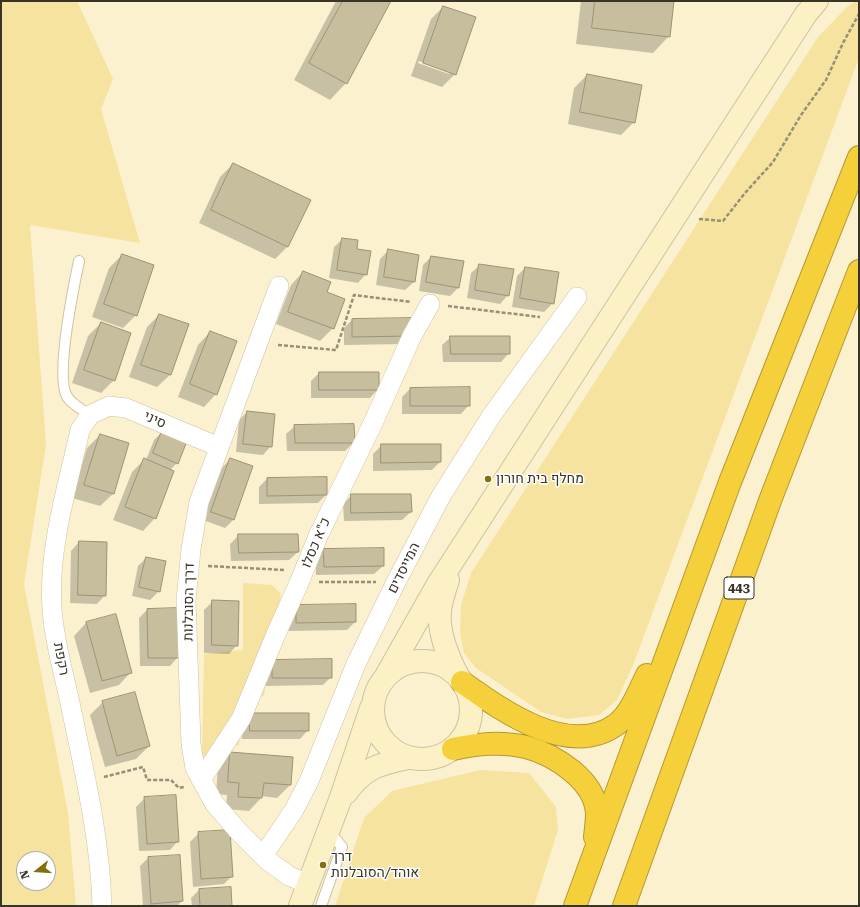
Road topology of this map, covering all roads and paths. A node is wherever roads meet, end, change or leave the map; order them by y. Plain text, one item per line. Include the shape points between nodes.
1 (817, 1) edge
2 (859, 14) edge
3 (859, 157) edge
4 (676, 216) junction
5 (79, 261) dead end
6 (859, 271) edge
7 (279, 286) dead end
8 (577, 297) dead end
9 (430, 304) dead end
10 (90, 415) junction
11 (219, 447) junction
12 (457, 555) junction
13 (694, 583) junction
14 (386, 676) junction
15 (460, 679) junction
16 (372, 704) junction
17 (452, 749) junction
18 (408, 758) junction
19 (201, 780) junction
20 (86, 781) junction
21 (340, 800) junction
22 (328, 830) junction
23 (263, 856) junction
24 (591, 862) junction
25 (308, 884) junction
26 (102, 906) edge
27 (300, 906) edge
28 (321, 906) edge
29 (575, 906) edge
30 (624, 906) edge

1 - 4 main road via 802,20
2 - 4 path via 826,80 773,162 723,221
3 - 13 highway via 730,482
4 - 12 main road
5 - 10 lane via 66,334 63,383 68,398
6 - 30 highway, 443 via 771,498
7 - 11 street, דרך הסובלנות
8 - 23 street, המייסדים via 492,415 441,496 356,664 309,781 294,810
9 - 19 street, כ"א כסלו via 412,336 319,534 241,719
10 - 11 street, סיני via 109,406 126,408
10 - 20 street, רקפת via 80,430 55,540 52,580 52,609 58,647
11 - 19 street, דרך הסובלנות via 199,502 186,600 191,744 195,768
12 - 14 main road
12 - 15 main road via 440,611 446,647
13 - 15 highway via 628,711 617,724 606,731 583,736 556,734 541,729 502,710
13 - 24 highway
14 - 15 main road via 400,666 427,661 450,670
14 - 16 main road
15 - 17 main road via 469,698 470,720 460,741
16 - 18 main road via 373,722 380,738 391,749
16 - 21 main road
17 - 18 main road via 432,759
17 - 24 highway via 476,744 526,747 553,758 580,777 588,788 597,811
18 - 21 main road via 378,765 365,773 353,782
19 - 20 path via 179,788 171,780 147,780 143,767
19 - 23 street, דרך הסובלנות via 214,803
20 - 26 street, רקפת via 98,846
21 - 22 main road
22 - 25 main road
22 - 28 lane via 342,847
23 - 25 street, דרך הסובלנות via 289,876
24 - 29 highway
25 - 27 main road

